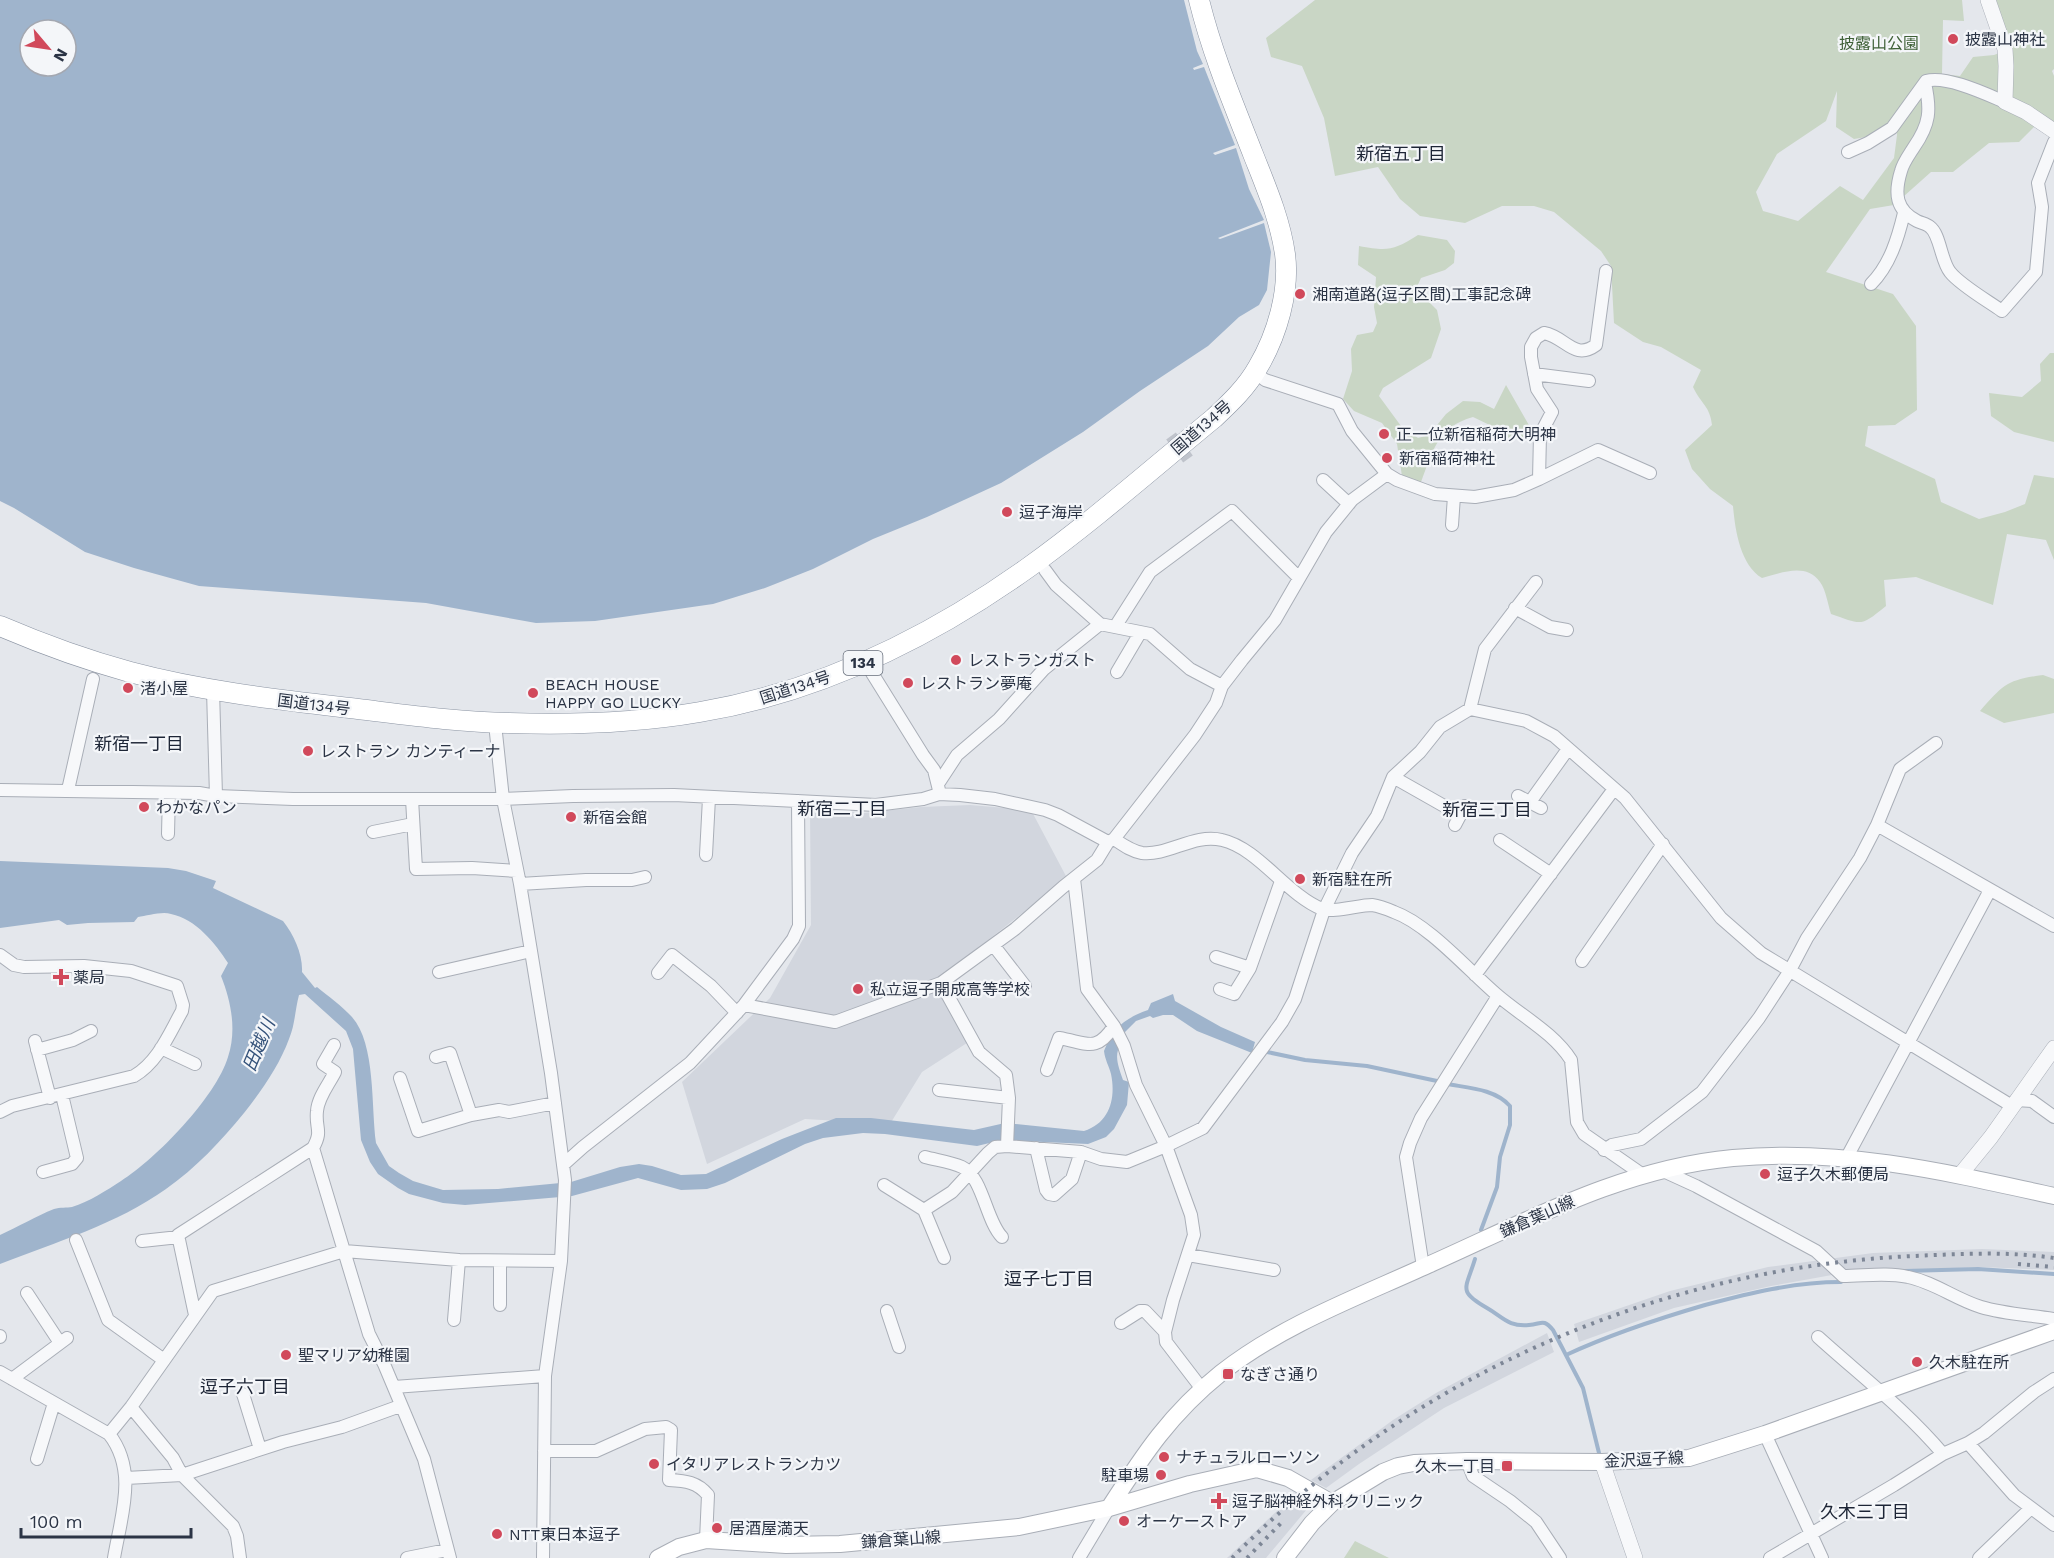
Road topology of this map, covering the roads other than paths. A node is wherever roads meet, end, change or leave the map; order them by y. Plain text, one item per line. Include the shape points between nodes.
1 (1199, 0) edge
2 (1988, 0) edge
3 (1924, 82) junction
4 (2005, 102) junction
5 (2054, 131) edge
6 (2054, 142) edge
7 (1848, 152) dead end
8 (1904, 213) junction
9 (1606, 271) dead end
10 (1871, 284) dead end
11 (1534, 374) junction
12 (1261, 377) dead end
13 (1589, 381) dead end
14 (1650, 473) dead end
15 (1387, 474) junction
16 (1539, 479) junction
17 (1323, 480) dead end
18 (1454, 496) junction
19 (1349, 504) junction
20 (1452, 525) dead end
21 (1045, 570) dead end
22 (1298, 577) junction
23 (1536, 582) dead end
24 (1515, 608) junction
25 (1100, 624) junction
26 (0, 626) edge
27 (1115, 627) junction
28 (1567, 630) dead end
29 (1140, 633) junction
30 (1117, 672) dead end
31 (872, 673) dead end
32 (93, 679) dead end
33 (1222, 686) junction
34 (213, 690) junction
35 (1470, 709) junction
36 (496, 734) dead end
37 (1936, 743) dead end
38 (1569, 749) junction
39 (1393, 777) junction
40 (938, 789) junction
41 (1614, 789) junction
42 (0, 790) edge
43 (68, 790) junction
44 (170, 793) junction
45 (216, 796) junction
46 (1518, 796) dead end
47 (709, 798) junction
48 (412, 799) junction
49 (503, 799) junction
50 (798, 801) junction
51 (1460, 815) dead end
52 (413, 824) junction
53 (1876, 825) junction
54 (373, 832) dead end
55 (168, 834) dead end
56 (1500, 840) dead end
57 (1111, 841) junction
58 (1663, 844) junction
59 (706, 855) dead end
60 (1551, 874) junction
61 (645, 877) dead end
62 (519, 878) junction
63 (1074, 879) junction
64 (1281, 880) junction
65 (1990, 890) junction
66 (1324, 910) junction
67 (2054, 926) edge
68 (994, 946) junction
69 (531, 951) junction
70 (0, 955) edge
71 (1216, 957) dead end
72 (1582, 961) dead end
73 (1250, 968) junction
74 (439, 972) dead end
75 (1789, 972) junction
76 (658, 973) dead end
77 (1475, 975) junction
78 (941, 983) junction
79 (1025, 986) dead end
80 (1220, 988) dead end
81 (1498, 996) junction
82 (740, 1009) junction
83 (1115, 1028) junction
84 (91, 1031) dead end
85 (1908, 1043) junction
86 (334, 1045) dead end
87 (161, 1048) junction
88 (2054, 1048) edge
89 (436, 1057) dead end
90 (195, 1064) dead end
91 (1047, 1070) dead end
92 (400, 1078) dead end
93 (939, 1090) dead end
94 (56, 1096) junction
95 (1009, 1098) junction
96 (555, 1102) junction
97 (2014, 1102) junction
98 (0, 1112) edge
99 (471, 1115) junction
100 (2054, 1117) edge
101 (1008, 1143) junction
102 (1166, 1146) junction
103 (313, 1148) junction
104 (1036, 1148) junction
105 (1604, 1150) junction
106 (1081, 1152) junction
107 (925, 1157) dead end
108 (1847, 1157) junction
109 (564, 1164) junction
110 (1660, 1170) junction
111 (43, 1172) dead end
112 (969, 1173) junction
113 (1643, 1175) junction
114 (1960, 1175) junction
115 (884, 1185) dead end
116 (2054, 1196) edge
117 (924, 1210) junction
118 (179, 1237) junction
119 (1002, 1237) dead end
120 (76, 1240) dead end
121 (142, 1241) dead end
122 (344, 1251) junction
123 (1188, 1255) junction
124 (943, 1259) dead end
125 (459, 1260) junction
126 (500, 1261) junction
127 (561, 1261) junction
128 (1423, 1267) junction
129 (1274, 1270) dead end
130 (27, 1293) dead end
131 (500, 1305) dead end
132 (887, 1311) dead end
133 (195, 1315) junction
134 (2054, 1319) edge
135 (456, 1321) dead end
136 (1121, 1323) dead end
137 (2054, 1331) edge
138 (1165, 1332) junction
139 (1818, 1337) dead end
140 (898, 1347) dead end
141 (164, 1360) junction
142 (0, 1372) edge
143 (545, 1377) junction
144 (12, 1379) junction
145 (2054, 1379) edge
146 (394, 1387) junction
147 (1202, 1389) junction
148 (1882, 1393) junction
149 (243, 1394) dead end
150 (54, 1403) junction
151 (400, 1406) junction
152 (131, 1407) junction
153 (109, 1434) junction
154 (1765, 1434) junction
155 (1968, 1443) junction
156 (260, 1449) junction
157 (544, 1451) junction
158 (1943, 1454) junction
159 (37, 1459) dead end
160 (1467, 1461) junction
161 (1602, 1462) junction
162 (182, 1475) junction
163 (126, 1478) junction
164 (1332, 1503) junction
165 (1109, 1508) junction
166 (2031, 1508) junction
167 (2054, 1525) edge
168 (1811, 1532) junction
169 (706, 1540) junction
170 (449, 1554) edge
171 (114, 1558) edge
172 (240, 1558) edge
173 (407, 1558) edge
174 (543, 1558) edge
175 (658, 1558) edge
176 (1079, 1558) edge
177 (1285, 1558) edge
178 (1560, 1558) edge
179 (1635, 1558) edge
180 (1770, 1558) edge
181 (1822, 1558) edge
182 (1979, 1558) edge

1 - 34 highway, 国道134号 / 134 via 1213,51 1280,229 1285,255 1284,294 1274,333 1258,367 1233,400 1027,568 913,639 872,659 787,691 700,712 592,723 506,723
2 - 4 street via 2005,49
3 - 4 street via 1932,79 1964,86
3 - 7 street via 1892,128
3 - 8 street via 1927,124 1901,168 1899,179 1898,203
4 - 5 street
6 - 8 street via 2038,183 2042,207 2036,272 2001,311 1953,275 1931,227
8 - 10 street via 1899,237
9 - 11 street via 1596,345 1588,351 1577,351 1554,335 1544,333 1531,347
11 - 13 street
11 - 16 street via 1537,389 1552,412 1540,435
12 - 15 street via 1338,404 1352,431
14 - 16 street via 1599,450
15 - 18 street via 1435,494
15 - 19 street
16 - 18 street via 1492,496
17 - 19 street
18 - 20 street
19 - 22 street
21 - 25 street
22 - 27 street via 1232,511 1150,572
22 - 33 street via 1275,620
23 - 24 street
24 - 28 street via 1550,627
24 - 35 street via 1485,649
25 - 27 street
25 - 40 street via 1038,675 999,719 957,755
26 - 34 highway, 国道134号 / 134 via 85,659
27 - 29 street
29 - 30 street
29 - 33 street via 1149,634 1190,669
31 - 40 street via 934,770
32 - 43 street
33 - 57 street via 1216,703 1194,735
34 - 45 street
35 - 38 street via 1526,721 1544,729
35 - 39 street via 1440,728
36 - 49 street
37 - 53 street via 1900,769
38 - 41 street
38 - 46 street via 1535,805
39 - 51 street
39 - 66 street via 1377,816 1352,853
40 - 50 street via 923,799 876,805
40 - 57 street via 1030,806
41 - 58 street
41 - 60 street
42 - 43 street
43 - 44 street
44 - 45 street
44 - 55 street
45 - 48 street
47 - 49 street via 674,795
47 - 50 street
47 - 59 street
48 - 49 street
48 - 52 street
49 - 62 street
50 - 82 street via 799,926
52 - 54 street
52 - 62 street via 416,869 472,868
53 - 65 street
53 - 75 street via 1860,858
56 - 60 street
57 - 63 street via 1097,860
57 - 64 street via 1143,853 1212,838 1225,840 1243,849
58 - 72 street
58 - 75 street via 1721,918
60 - 77 street
61 - 62 street
62 - 69 street
63 - 68 street
63 - 83 street via 1087,989
64 - 66 street
64 - 73 street
65 - 67 street
65 - 85 street
66 - 77 street via 1374,905 1396,912 1423,928
66 - 102 street via 1295,999 1282,1022 1203,1128
68 - 78 street
68 - 79 street
69 - 74 street
69 - 96 street
70 - 87 street via 24,967 84,966 131,971 177,986 183,1011
71 - 73 street
73 - 80 street via 1234,994
75 - 85 street
75 - 105 street via 1702,1092 1641,1139
76 - 82 street via 672,955
77 - 81 street
78 - 82 street via 835,1022
78 - 95 street via 979,1052 1006,1075
81 - 105 street via 1566,1051 1571,1060 1577,1122 1584,1134
81 - 128 street via 1421,1118 1406,1157
82 - 109 street via 690,1063
83 - 91 street via 1096,1044 1059,1038
83 - 102 street via 1136,1085
84 - 94 street via 73,1040 36,1046
85 - 97 street
85 - 108 street
86 - 103 street via 323,1064 335,1072 321,1097 317,1111 319,1137
87 - 90 street
87 - 94 street via 145,1070 134,1076
88 - 97 street
89 - 99 street via 450,1053
92 - 99 street via 418,1131
93 - 95 street
94 - 98 street
94 - 111 street via 77,1158 72,1164
95 - 101 street
96 - 99 street
96 - 109 street
97 - 100 street via 2032,1101
97 - 114 street
101 - 104 street
101 - 112 street via 995,1147
102 - 106 street via 1127,1162
102 - 123 street via 1191,1215 1194,1235
103 - 118 street
103 - 122 street
104 - 106 street
104 - 106 street via 1046,1190 1054,1195 1069,1184
105 - 113 street
107 - 112 street via 963,1167
108 - 110 main road, 鎌倉葉山線 via 1731,1158
108 - 114 main road, 鎌倉葉山線
109 - 127 street via 566,1200
110 - 113 main road, 鎌倉葉山線
110 - 134 street via 1816,1251 1843,1276 1908,1277 1984,1308
112 - 117 street via 952,1192
112 - 119 street via 985,1199 994,1229
113 - 128 main road, 鎌倉葉山線 via 1547,1209
114 - 116 main road, 鎌倉葉山線
115 - 117 street
117 - 124 street
118 - 121 street
118 - 133 street
120 - 141 street via 108,1320
122 - 125 street
122 - 133 street via 213,1291
122 - 146 street via 369,1334
123 - 129 street
123 - 138 street
125 - 126 street
125 - 135 street
126 - 127 street
126 - 131 street
127 - 143 street
128 - 147 main road, 鎌倉葉山線 via 1289,1329
130 - 144 street via 63,1341
132 - 140 street
133 - 141 street
136 - 138 street via 1145,1311
137 - 148 main road, 金沢逗子線
138 - 147 street via 1166,1342
139 - 148 street
141 - 152 street
142 - 144 street
143 - 146 street
143 - 157 street
144 - 150 street
145 - 155 street
146 - 151 street
147 - 165 main road, 鎌倉葉山線 via 1163,1428
148 - 154 main road, 金沢逗子線
148 - 158 street
149 - 156 street
150 - 153 street
150 - 159 street
151 - 156 street via 342,1427
151 - 170 street via 424,1459
152 - 153 street
152 - 162 street
153 - 163 street via 124,1460
154 - 161 main road, 金沢逗子線 via 1678,1460
154 - 168 street
155 - 158 street
155 - 166 street via 2014,1495
156 - 162 street
157 - 169 street via 596,1451 645,1429 666,1427 671,1430 669,1480 688,1481 708,1495
157 - 174 street
158 - 168 street
160 - 161 main road, 金沢逗子線
160 - 164 main road, 金沢逗子線 via 1398,1466
160 - 178 street via 1473,1476 1536,1522
161 - 179 street
162 - 163 street
162 - 172 street via 233,1526
163 - 171 street
164 - 165 main road, 鎌倉葉山線 via 1288,1478 1257,1469
164 - 177 main road, 金沢逗子線
165 - 169 main road, 鎌倉葉山線 via 966,1534 840,1544
165 - 176 street
166 - 167 street
166 - 182 street
168 - 180 street
168 - 181 street
169 - 175 main road, 鎌倉葉山線
170 - 173 street

